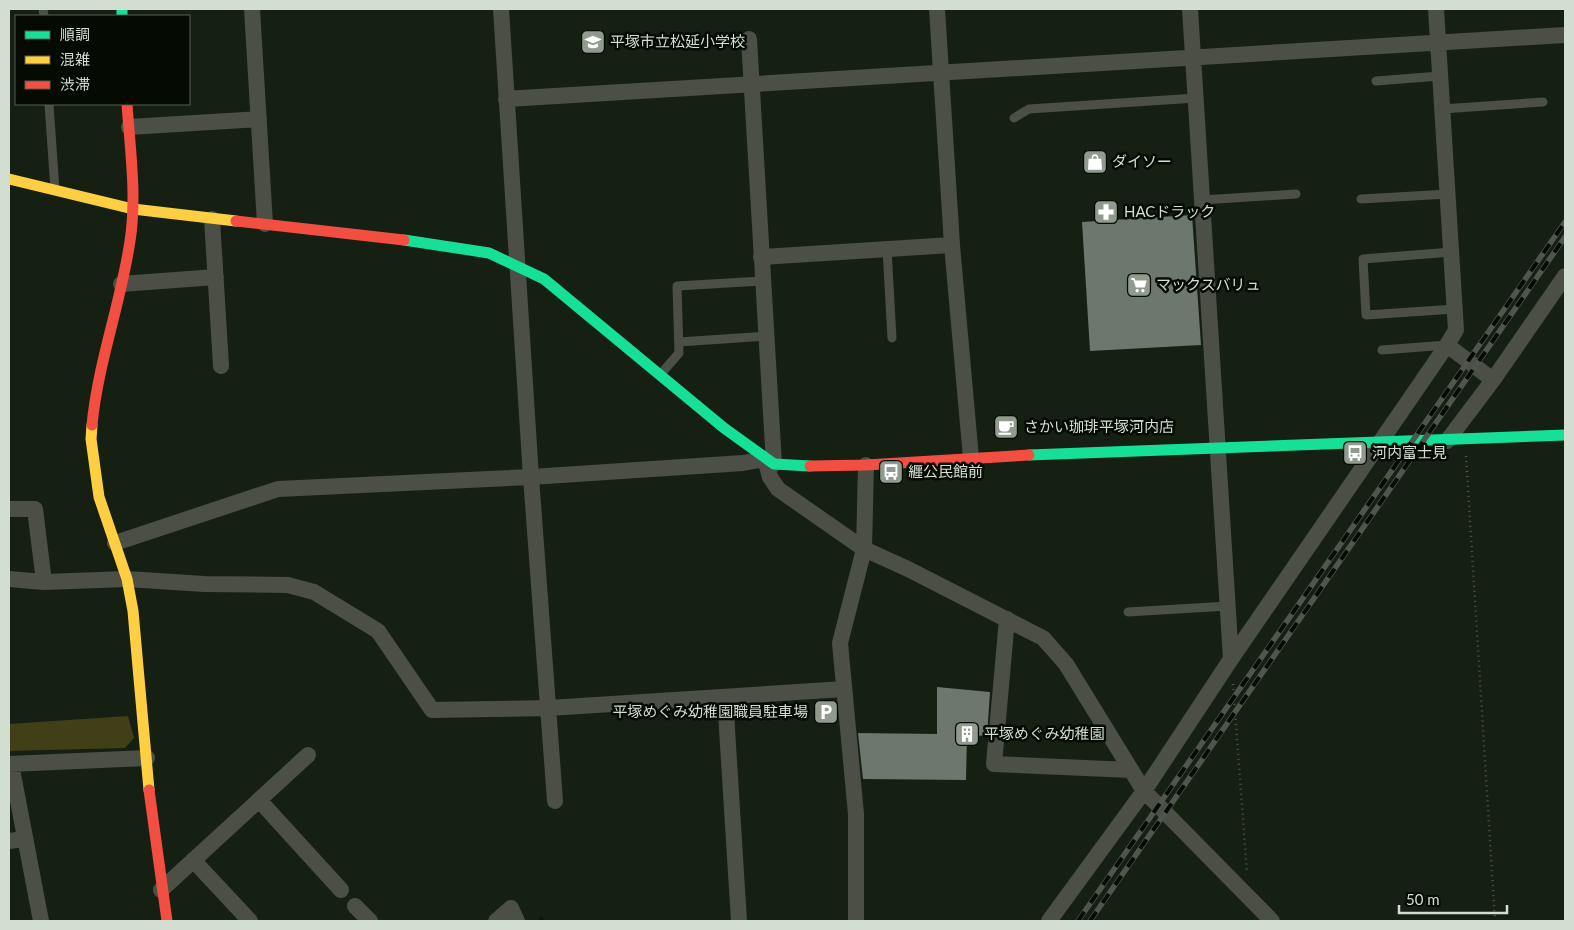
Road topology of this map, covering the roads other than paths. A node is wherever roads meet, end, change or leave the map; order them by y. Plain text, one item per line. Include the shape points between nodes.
1 (252, 9) edge
2 (501, 9) edge
3 (937, 9) edge
4 (1190, 9) edge
5 (1436, 9) edge
6 (1565, 35) edge
7 (748, 39) dead end
8 (1438, 43) junction
9 (1194, 58) junction
10 (941, 72) junction
11 (1440, 76) junction
12 (1376, 80) dead end
13 (751, 84) junction
14 (1196, 98) junction
15 (506, 99) junction
16 (1543, 102) dead end
17 (49, 105) edge
18 (127, 105) edge
19 (1442, 109) junction
20 (1014, 118) dead end
21 (258, 119) junction
22 (129, 127) junction
23 (9, 180) edge
24 (55, 190) junction
25 (1296, 194) dead end
26 (1448, 194) junction
27 (1361, 199) dead end
28 (1202, 200) junction
29 (133, 209) junction
30 (212, 219) junction
31 (265, 224) junction
32 (952, 245) junction
33 (887, 249) junction
34 (1452, 252) junction
35 (761, 257) junction
36 (517, 265) junction
37 (1565, 276) edge
38 (216, 277) junction
39 (762, 281) junction
40 (121, 284) junction
41 (1455, 309) junction
42 (766, 336) junction
43 (892, 338) dead end
44 (679, 342) junction
45 (1447, 345) junction
46 (1382, 350) dead end
47 (221, 366) dead end
48 (660, 375) junction
49 (1493, 380) junction
50 (1565, 435) edge
51 (1447, 441) junction
52 (1380, 443) junction
53 (1218, 447) junction
54 (970, 458) junction
55 (769, 461) junction
56 (866, 465) junction
57 (531, 477) junction
58 (9, 509) edge
59 (115, 542) junction
60 (864, 549) junction
61 (127, 579) junction
62 (9, 580) edge
63 (44, 582) junction
64 (1228, 606) junction
65 (1128, 612) dead end
66 (1007, 618) junction
67 (1231, 659) junction
68 (844, 689) junction
69 (725, 697) junction
70 (549, 708) junction
71 (308, 755) dead end
72 (147, 758) junction
73 (10, 764) edge
74 (1131, 770) junction
75 (1144, 791) junction
76 (259, 800) junction
77 (555, 802) dead end
78 (17, 840) edge
79 (193, 860) junction
80 (161, 890) junction
81 (341, 890) dead end
82 (355, 906) dead end
83 (41, 921) edge
84 (167, 921) edge
85 (250, 921) edge
86 (370, 921) edge
87 (496, 921) edge
88 (516, 921) edge
89 (739, 921) edge
90 (856, 921) edge
91 (1049, 921) edge
92 (1272, 921) edge

1 - 21 street
2 - 15 street
3 - 10 street
4 - 9 street
5 - 8 street
6 - 8 street
7 - 13 street
8 - 9 street
8 - 11 street
9 - 10 street
9 - 14 street
10 - 13 street
10 - 32 street
11 - 12 lane
11 - 19 street
13 - 15 street
13 - 35 street
14 - 20 lane via 1028,110
14 - 28 street
15 - 36 street
16 - 19 lane
17 - 24 lane
18 - 22 street
19 - 26 street
21 - 22 street
21 - 31 street
22 - 29 street
23 - 24 street
24 - 29 street
25 - 28 lane
26 - 27 lane
26 - 34 street
28 - 53 street
29 - 30 street
29 - 40 street
30 - 31 street
30 - 38 street
31 - 36 street via 480,252
32 - 33 street
32 - 54 street
33 - 35 street
33 - 43 lane
34 - 41 street
34 - 41 lane via 1362,259 1366,315
35 - 39 street
36 - 48 street via 544,279
36 - 57 street
37 - 49 street
38 - 40 street
38 - 47 street
39 - 42 street
39 - 44 lane via 677,286
40 - 59 street via 95,392 91,439 99,497
41 - 45 street via 1456,330
42 - 44 lane
42 - 55 street
44 - 48 lane via 679,353
45 - 46 lane
45 - 49 street
45 - 52 street
48 - 55 street
49 - 51 street
50 - 51 street
51 - 52 street
52 - 53 street
52 - 67 street
53 - 54 street
53 - 64 street
54 - 56 street
55 - 56 street via 798,466
55 - 57 street
55 - 60 street via 770,477 778,488
56 - 60 street
57 - 59 street via 278,489
57 - 70 street
58 - 63 street via 35,509
59 - 61 street
60 - 66 street
60 - 68 street via 840,643
61 - 63 street
61 - 70 street via 288,585 314,592 378,631 432,710
61 - 72 street
62 - 63 street
64 - 65 lane
64 - 67 street
66 - 74 street via 1043,638 1066,664
66 - 74 street via 994,764
67 - 75 street
68 - 69 street
68 - 90 street via 856,814
69 - 70 street
69 - 89 street
70 - 77 street
71 - 76 street
72 - 73 street
72 - 80 street
73 - 78 street
74 - 75 street
75 - 91 street
75 - 92 street
76 - 79 street
76 - 81 street
78 - 83 street
79 - 80 street
79 - 85 street
80 - 84 street
82 - 86 street
87 - 88 street via 511,908

